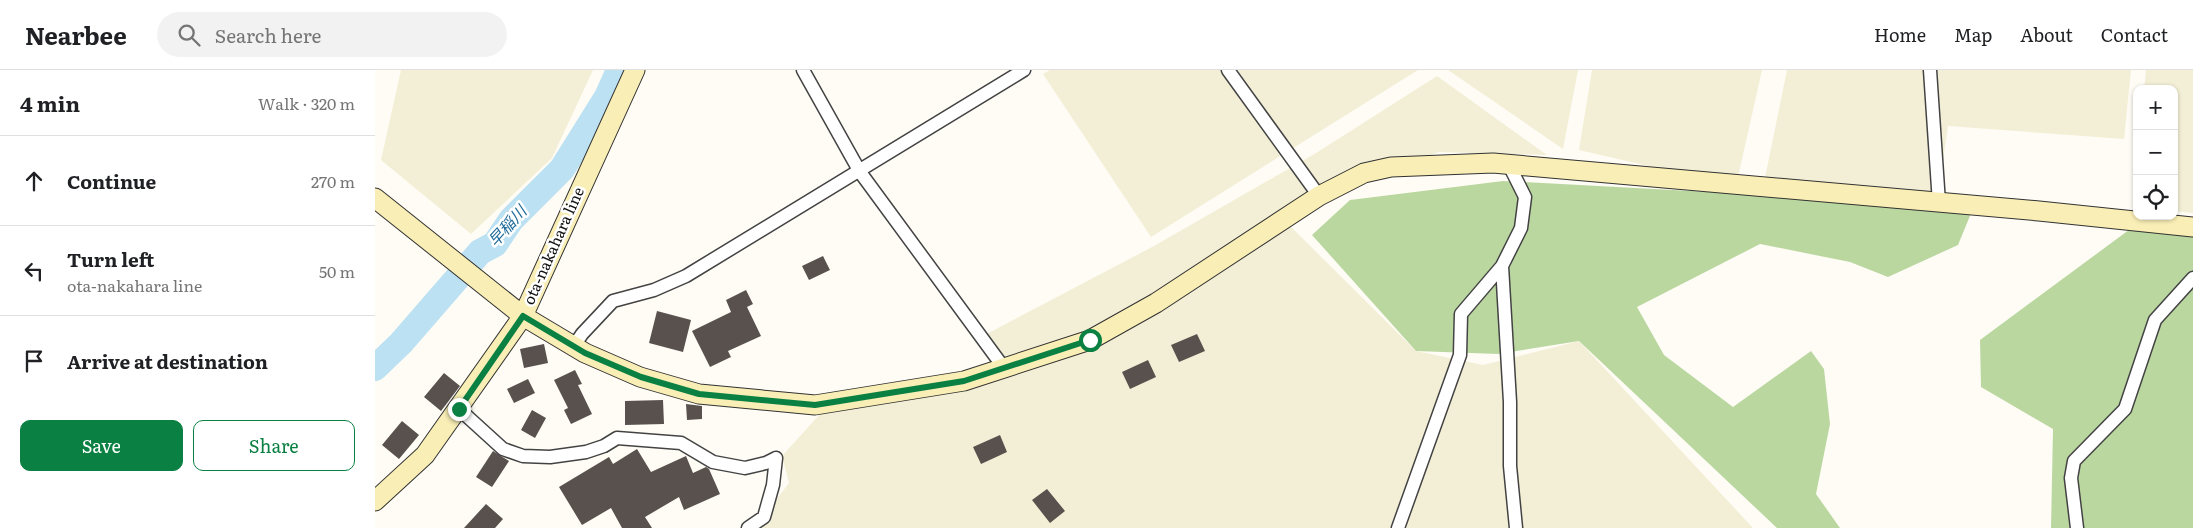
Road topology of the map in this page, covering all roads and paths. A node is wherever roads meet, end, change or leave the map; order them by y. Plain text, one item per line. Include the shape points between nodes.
1 (635, 70) edge
2 (803, 70) edge
3 (1024, 70) edge
4 (1228, 70) edge
5 (1930, 70) edge
6 (1509, 166) junction
7 (861, 172) junction
8 (1319, 196) junction
9 (375, 198) edge
10 (1939, 204) junction
11 (2193, 227) edge
12 (1502, 266) junction
13 (2193, 278) edge
14 (523, 316) junction
15 (574, 346) junction
16 (1004, 368) junction
17 (459, 409) junction
18 (375, 501) edge
19 (748, 528) edge
20 (1398, 528) edge
21 (1516, 528) edge
22 (2077, 528) edge

1 - 14 street, ota-nakahara line
2 - 7 street
3 - 7 street
4 - 8 street
5 - 10 street
6 - 8 street via 1493,163 1391,167 1364,173
6 - 10 street
6 - 12 street via 1525,197 1521,228
7 - 15 street via 686,276 654,290 613,301
7 - 16 street
8 - 16 street via 1155,303 1090,340
9 - 14 street
10 - 11 street
12 - 20 street via 1461,314 1460,355
12 - 21 street via 1510,393 1510,466
13 - 22 street via 2155,320 2125,408 2074,461 2071,478
14 - 15 street
14 - 17 street, ota-nakahara line
15 - 16 street via 641,377 699,394 815,405 964,381
17 - 18 street, ota-nakahara line via 425,456
17 - 19 street via 503,448 523,456 550,457 586,452 617,438 681,444 713,462 745,468 776,458 764,517

